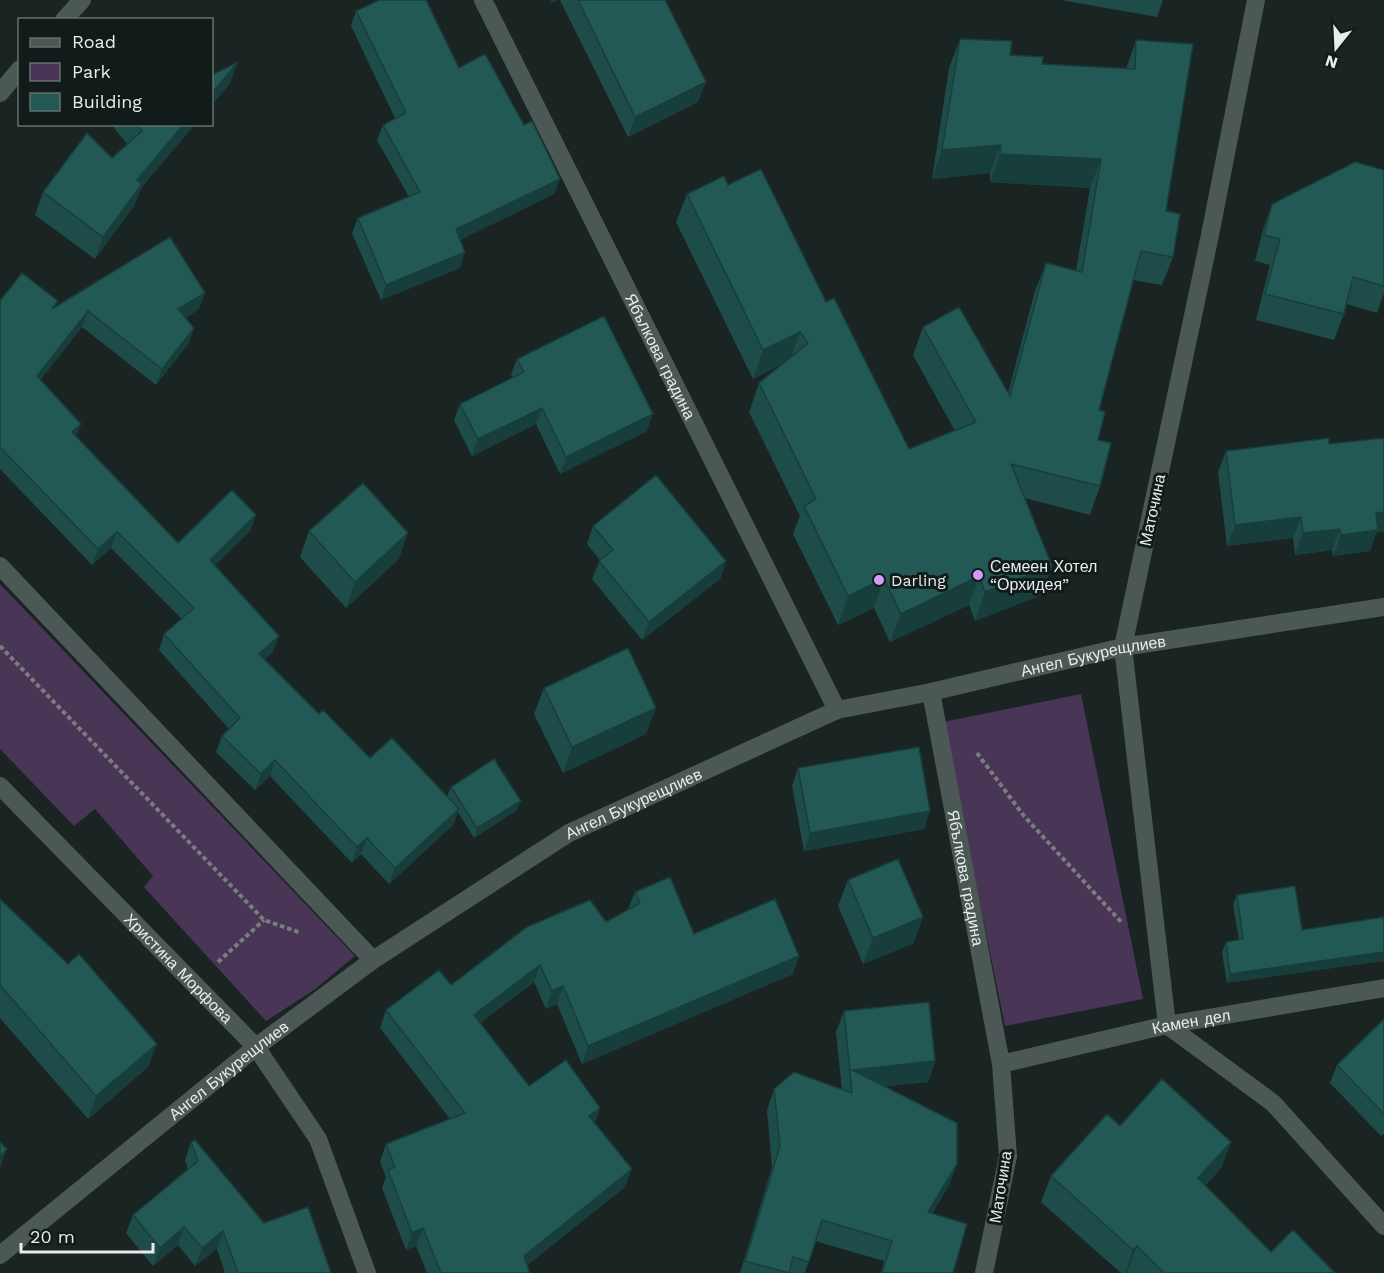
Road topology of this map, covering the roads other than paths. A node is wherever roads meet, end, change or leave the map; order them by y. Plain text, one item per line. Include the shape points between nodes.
1 (82, 0) edge
2 (483, 0) edge
3 (1256, 0) edge
4 (66, 18) edge
5 (18, 71) edge
6 (0, 93) edge
7 (0, 566) edge
8 (1384, 606) edge
9 (1123, 647) junction
10 (930, 692) junction
11 (837, 710) junction
12 (0, 786) edge
13 (373, 960) junction
14 (1384, 988) edge
15 (1167, 1025) junction
16 (256, 1047) junction
17 (1001, 1064) junction
18 (1384, 1226) edge
19 (0, 1255) edge
20 (368, 1273) edge
21 (984, 1273) edge

1 - 4 street
2 - 11 street, Ябълкова градина
3 - 9 street, Маточина
5 - 6 street
7 - 13 street
8 - 9 street, Ангел Букурещлиев
9 - 10 street, Ангел Букурещлиев
9 - 15 street, Маточина
10 - 11 street, Ангел Букурещлиев
10 - 17 street, Ябълкова градина
11 - 13 street, Ангел Букурещлиев via 569,833
12 - 16 street, Христина Морфова
13 - 16 street, Ангел Букурещлиев
14 - 15 street, Камен дел
15 - 17 street, Камен дел
15 - 18 street via 1273,1103
16 - 19 street, Ангел Букурещлиев
16 - 20 street, Христина Морфова via 318,1139
17 - 21 street, Маточина via 1008,1156

